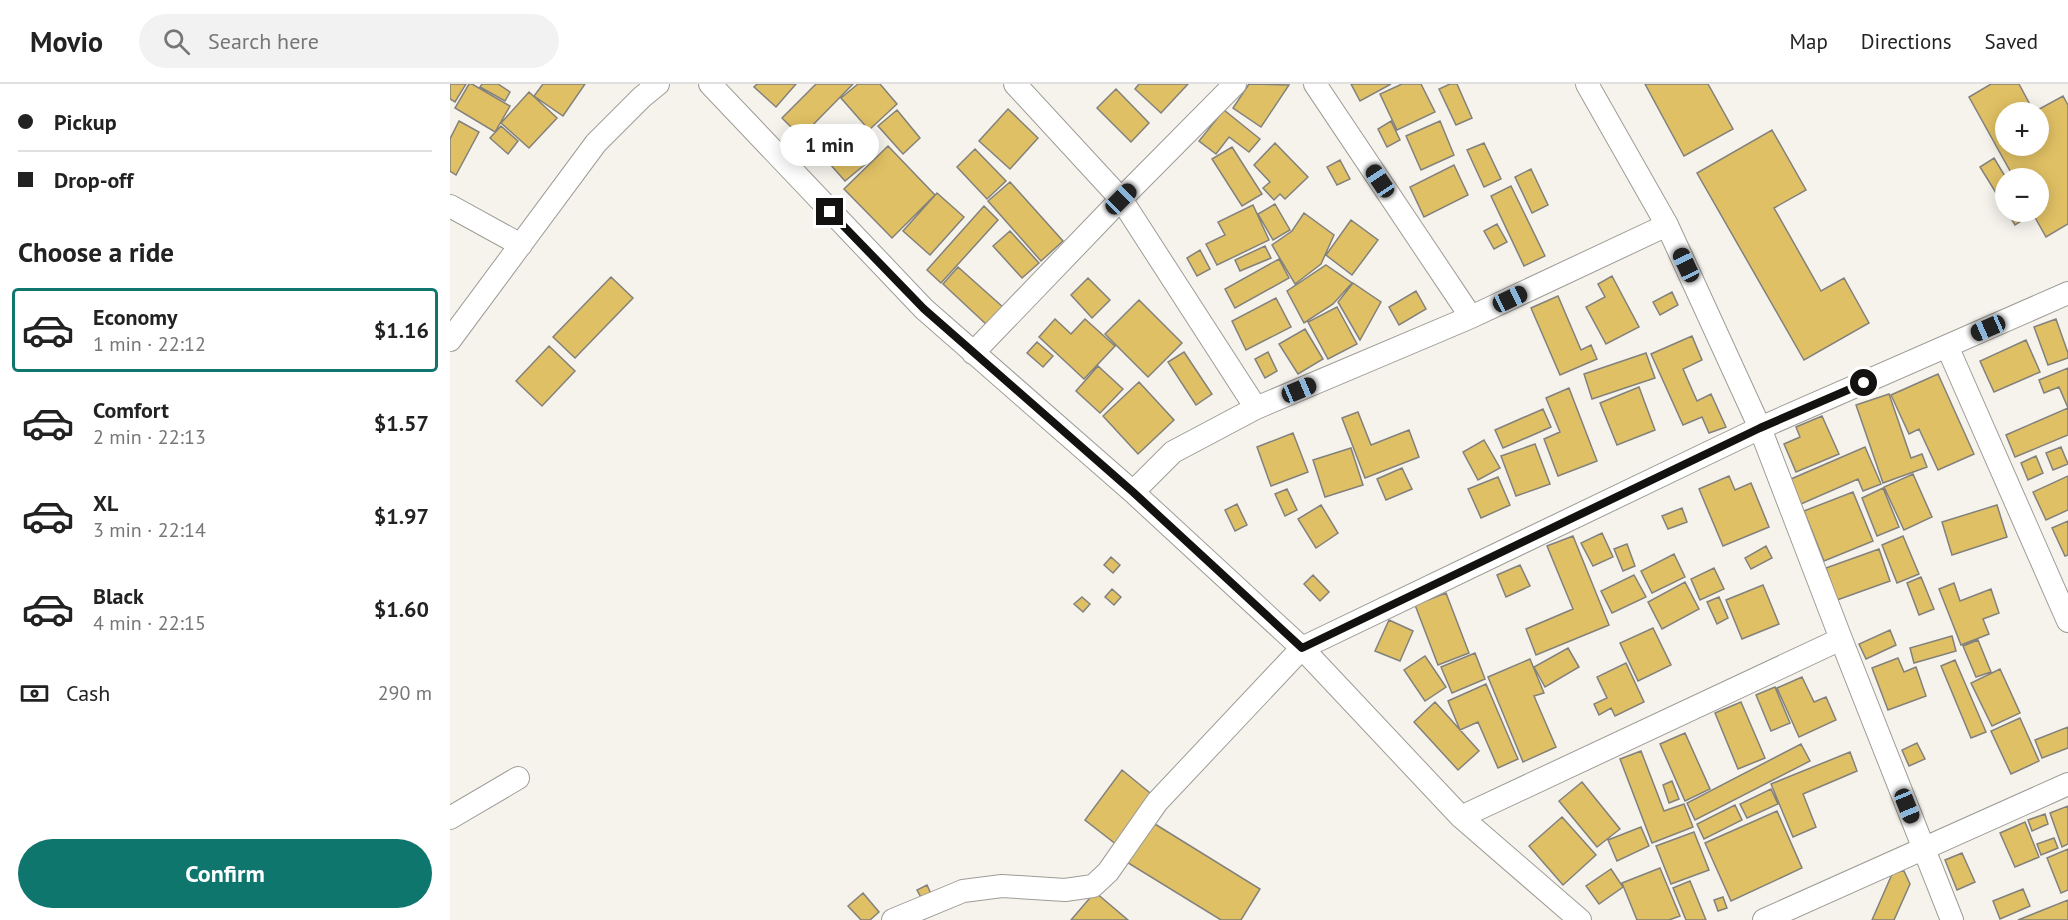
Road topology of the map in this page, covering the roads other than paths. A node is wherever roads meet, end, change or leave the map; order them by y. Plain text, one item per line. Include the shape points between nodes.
1 (658, 84) edge
2 (710, 84) edge
3 (1015, 84) edge
4 (1235, 84) edge
5 (1315, 84) edge
6 (1587, 84) edge
7 (1121, 199) junction
8 (450, 206) edge
9 (1667, 225) junction
10 (520, 245) junction
11 (2068, 293) edge
12 (1471, 317) junction
13 (450, 340) edge
14 (1947, 346) junction
15 (973, 352) junction
16 (1256, 408) junction
17 (1760, 428) junction
18 (1133, 492) junction
19 (2068, 621) edge
20 (1841, 639) junction
21 (1302, 648) junction
22 (518, 778) dead end
23 (2068, 784) edge
24 (1461, 817) junction
25 (450, 818) edge
26 (1924, 848) junction
27 (893, 920) edge
28 (1580, 920) edge
29 (1764, 920) edge
30 (1952, 920) edge

1 - 10 street via 596,143
2 - 15 street via 924,309
3 - 7 street
4 - 7 street
5 - 12 street
6 - 9 street
7 - 15 street
7 - 16 street
8 - 10 street
9 - 12 street
9 - 17 street
10 - 13 street
11 - 14 street
12 - 16 street
14 - 17 street
14 - 19 street
15 - 18 street
16 - 18 street via 1173,452
17 - 20 street
17 - 21 street
18 - 21 street
20 - 24 street
20 - 26 street
21 - 24 street
21 - 27 street via 1157,802 1108,872 1093,886 1065,890 1002,886 963,891
22 - 25 street
23 - 26 street
24 - 28 street
26 - 29 street
26 - 30 street

